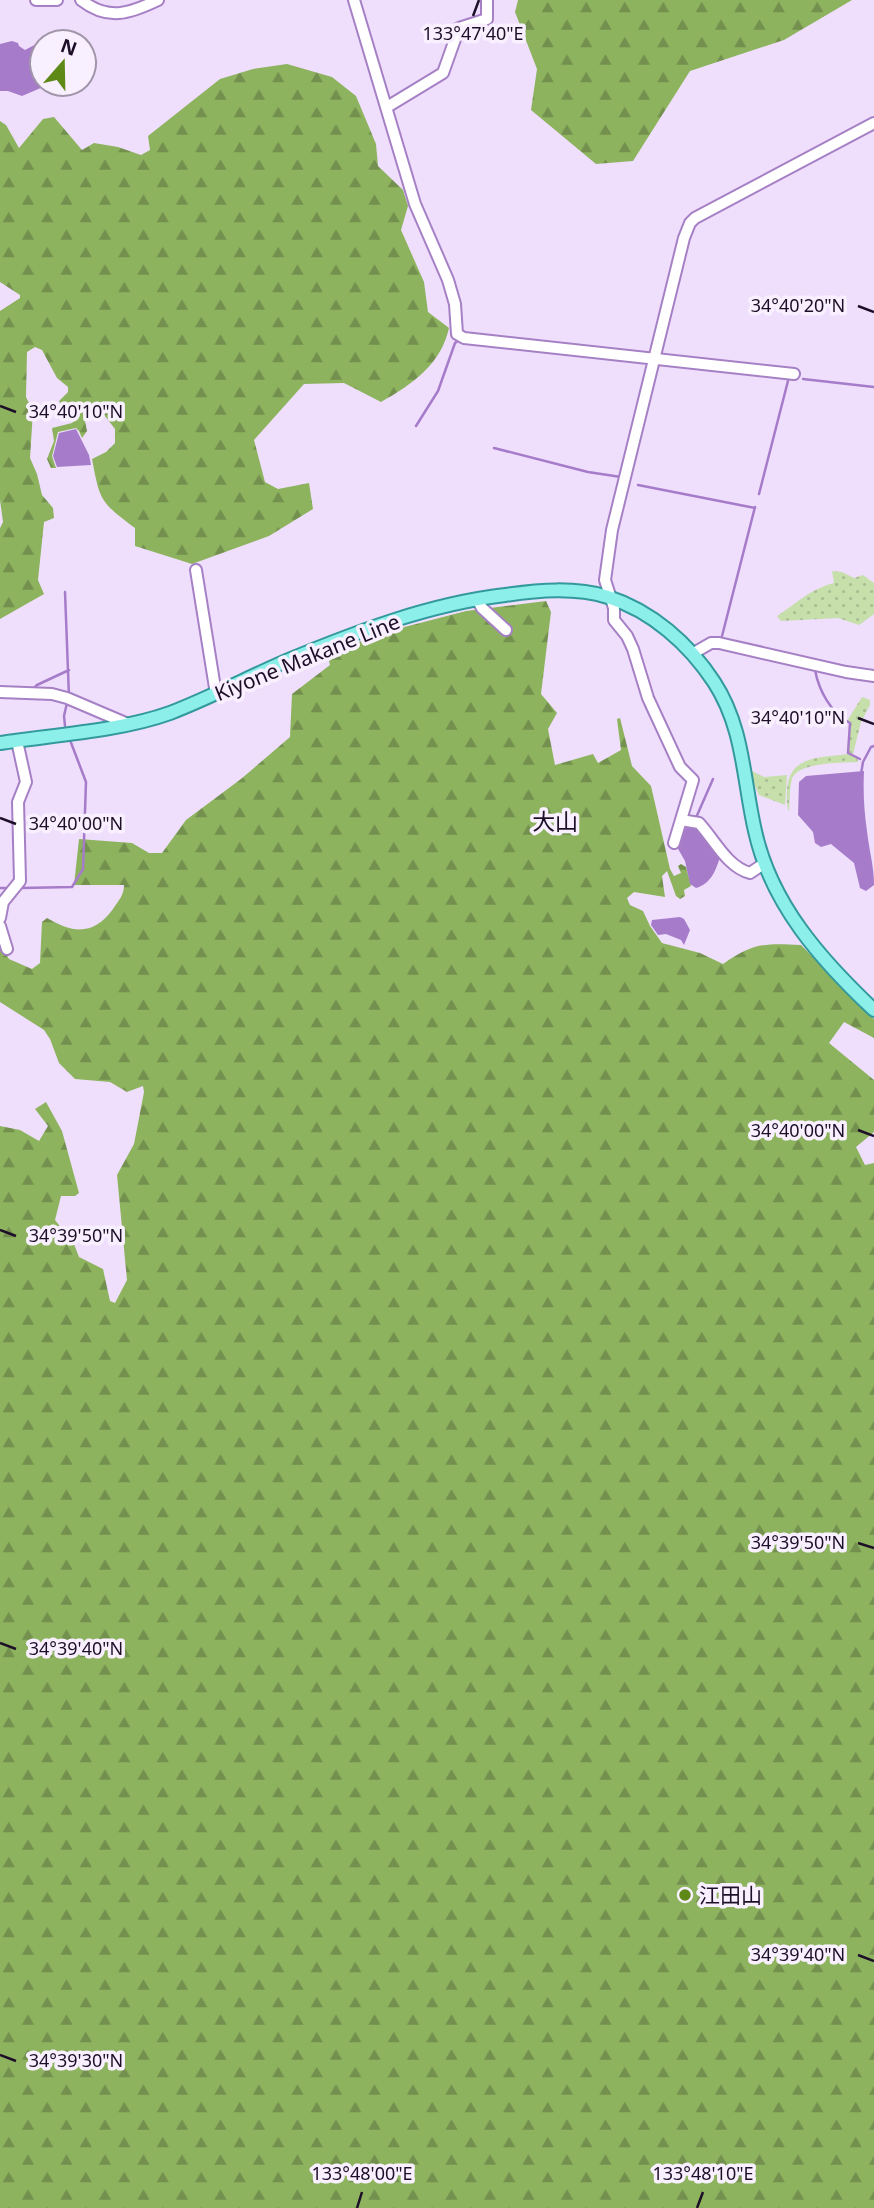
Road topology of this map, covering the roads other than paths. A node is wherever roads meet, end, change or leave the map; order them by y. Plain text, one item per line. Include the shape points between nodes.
1 (36, 0) edge
2 (57, 0) edge
3 (81, 0) edge
4 (158, 0) edge
5 (354, 0) edge
6 (488, 0) edge
7 (387, 107) junction
8 (874, 123) edge
9 (653, 361) junction
10 (794, 374) dead end
11 (196, 570) dead end
12 (477, 598) junction
13 (609, 598) junction
14 (506, 630) dead end
15 (692, 654) junction
16 (874, 676) edge
17 (0, 692) edge
18 (216, 694) junction
19 (128, 724) junction
20 (17, 741) junction
21 (0, 743) edge
22 (690, 821) junction
23 (674, 843) dead end
24 (765, 863) junction
25 (0, 918) edge
26 (0, 926) edge
27 (7, 949) dead end
28 (874, 1010) edge

1 - 2 street
3 - 4 street via 110,14
5 - 7 street
6 - 7 street via 486,19 457,32 443,73
7 - 9 street via 415,204 448,280 457,334
8 - 9 street via 690,223
9 - 10 street
9 - 13 street via 612,530 605,580
11 - 18 street
12 - 13 main road, Kiyone Makane Line via 545,591
12 - 14 street
12 - 18 main road, Kiyone Makane Line via 338,640
13 - 15 main road, Kiyone Makane Line via 636,608
13 - 22 street via 614,620 633,649 672,751 693,780
15 - 16 street via 719,643
15 - 24 main road, Kiyone Makane Line via 714,683 737,733 755,834
17 - 19 street via 51,694
18 - 19 main road, Kiyone Makane Line
19 - 20 main road, Kiyone Makane Line
20 - 21 main road, Kiyone Makane Line
20 - 25 street via 26,782 18,802 20,881 3,902
22 - 23 street
22 - 24 street via 744,871 750,873
24 - 28 main road, Kiyone Makane Line via 799,928
26 - 27 street

